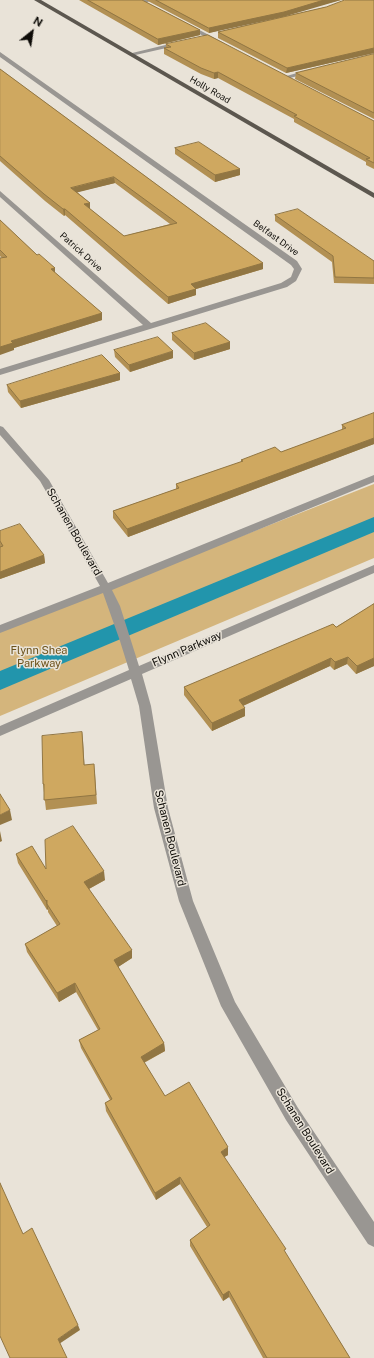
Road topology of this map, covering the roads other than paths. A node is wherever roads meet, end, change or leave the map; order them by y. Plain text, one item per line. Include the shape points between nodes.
1 (37, 0) edge
2 (140, 1) edge
3 (150, 3) edge
4 (182, 23) edge
5 (216, 35) edge
6 (209, 37) junction
7 (201, 39) edge
8 (186, 42) edge
9 (230, 48) edge
10 (0, 54) edge
11 (131, 54) junction
12 (315, 70) edge
13 (279, 74) edge
14 (286, 77) junction
15 (293, 81) edge
16 (0, 193) edge
17 (374, 196) edge
18 (149, 326) junction
19 (0, 372) edge
20 (0, 428) edge
21 (374, 478) edge
22 (374, 569) edge
23 (106, 588) junction
24 (0, 629) edge
25 (134, 672) junction
26 (0, 731) edge
27 (374, 1238) edge

1 - 11 main road, Holly Road
2 - 3 street
4 - 6 street
5 - 6 street
6 - 7 street
6 - 9 street
8 - 11 street
10 - 18 street, Belfast Drive via 294,263 298,269 297,276 284,285
11 - 17 main road, Holly Road
12 - 14 street
13 - 14 street
14 - 15 street
16 - 18 street, Patrick Drive
18 - 19 street, Belfast Drive
20 - 23 street, Schanen Boulevard via 44,480
21 - 23 street
22 - 25 street, Flynn Parkway
23 - 24 street
23 - 25 street, Schanen Boulevard via 126,641
25 - 26 street, Flynn Parkway
25 - 27 street, Schanen Boulevard via 145,706 161,808 186,901 229,1006 292,1114

